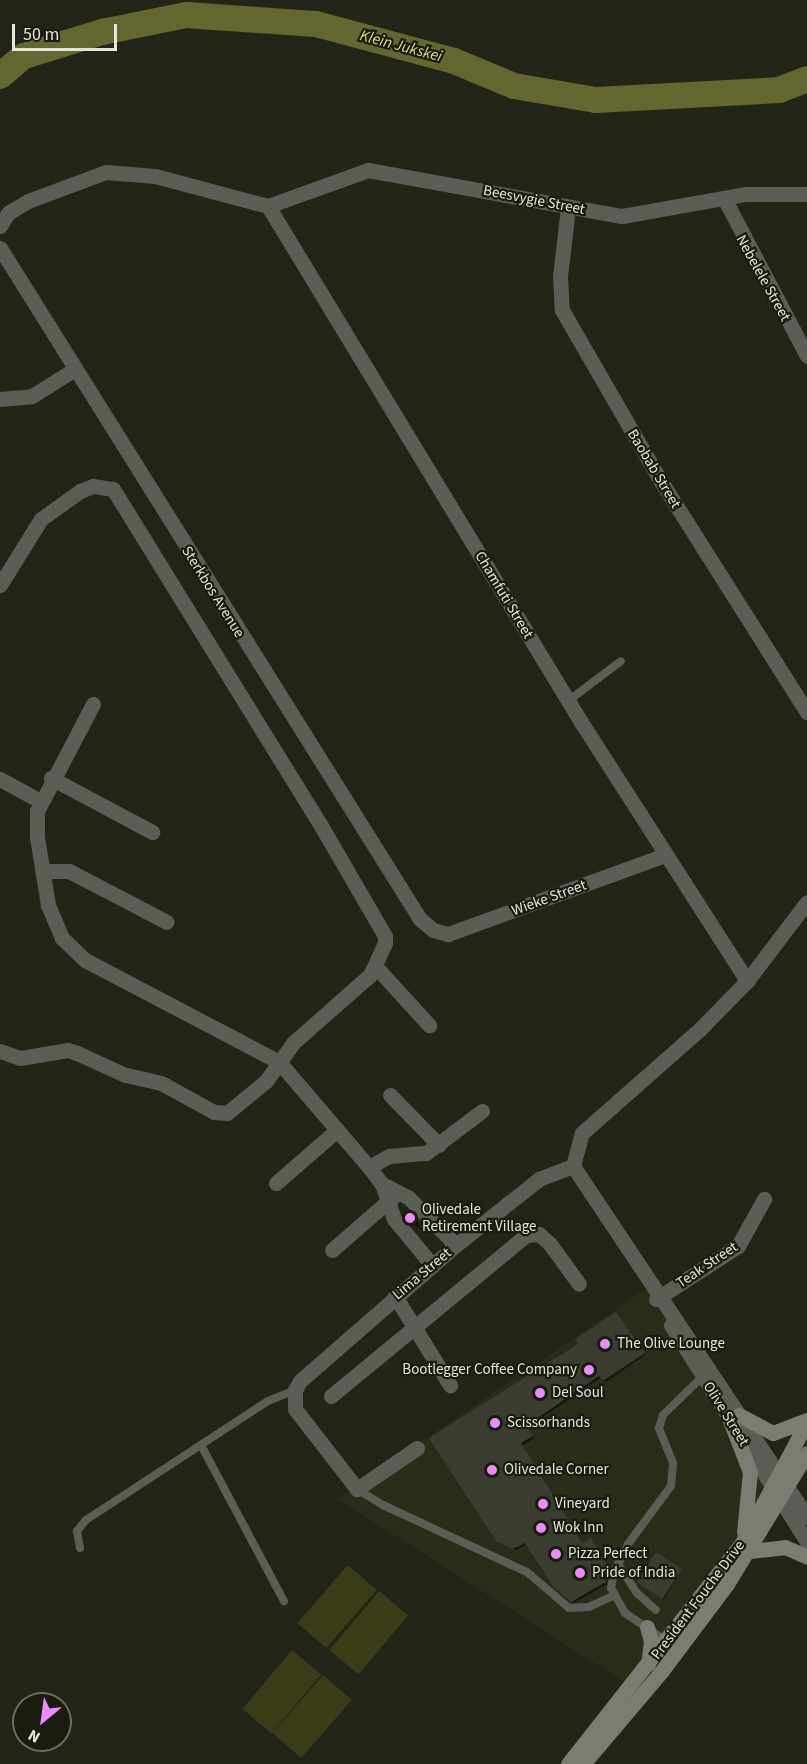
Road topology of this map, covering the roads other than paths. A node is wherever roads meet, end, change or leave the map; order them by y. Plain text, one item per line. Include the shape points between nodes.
1 (807, 194) edge
2 (724, 198) junction
3 (268, 206) junction
4 (568, 208) junction
5 (0, 226) edge
6 (0, 248) edge
7 (807, 356) edge
8 (75, 369) junction
9 (0, 399) edge
10 (0, 585) edge
11 (621, 660) dead end
12 (568, 701) junction
13 (93, 704) dead end
14 (807, 712) edge
15 (51, 778) junction
16 (0, 779) edge
17 (40, 801) junction
18 (152, 832) dead end
19 (665, 855) junction
20 (42, 871) junction
21 (807, 902) edge
22 (166, 922) dead end
23 (433, 930) joint
24 (376, 967) junction
25 (747, 981) junction
26 (429, 1026) dead end
27 (0, 1051) edge
28 (279, 1062) junction
29 (390, 1095) dead end
30 (483, 1111) dead end
31 (337, 1130) junction
32 (439, 1145) junction
33 (573, 1166) junction
34 (369, 1167) junction
35 (276, 1183) dead end
36 (393, 1197) junction
37 (764, 1199) dead end
38 (456, 1245) junction
39 (332, 1250) dead end
40 (432, 1265) junction
41 (579, 1284) dead end
42 (395, 1296) junction
43 (659, 1297) junction
44 (414, 1324) junction
45 (702, 1377) junction
46 (450, 1385) dead end
47 (294, 1390) junction
48 (331, 1396) dead end
49 (734, 1418) junction
50 (807, 1421) edge
51 (201, 1445) junction
52 (417, 1448) dead end
53 (807, 1453) edge
54 (781, 1488) junction
55 (357, 1489) junction
56 (807, 1517) edge
57 (807, 1542) edge
58 (746, 1547) junction
59 (80, 1548) dead end
60 (807, 1557) edge
61 (618, 1564) junction
62 (613, 1596) junction
63 (284, 1601) dead end
64 (656, 1611) dead end
65 (678, 1627) junction
66 (647, 1628) junction
67 (673, 1646) junction
68 (648, 1667) junction
69 (567, 1764) edge
70 (583, 1764) edge

1 - 2 street, Beesvygie Street
2 - 4 street, Beesvygie Street via 622,216
2 - 7 street, Nebelele Street
3 - 4 street, Beesvygie Street via 368,170
3 - 5 street via 155,176 106,172 28,201 8,213
3 - 12 street, Chamfuti Street
4 - 14 street, Baobab Street via 560,276 562,310 656,473
6 - 8 street, Sterkbos Avenue
8 - 9 street via 32,396
8 - 23 street, Sterkbos Avenue via 396,886
10 - 24 street via 41,519 80,491 93,486 113,489 385,936
11 - 12 lane
12 - 19 street, Chamfuti Street
13 - 15 street
15 - 17 street
15 - 18 street
16 - 17 street
17 - 20 street via 36,824
19 - 23 street, Wieke Street via 480,924 448,934
19 - 25 street, Chamfuti Street
20 - 22 street via 69,871
20 - 28 street via 53,920 71,949
21 - 25 street
24 - 26 street
24 - 28 street via 293,1043
25 - 33 street via 699,1030 582,1133
27 - 28 street via 20,1058 68,1050 125,1075 161,1083 219,1114 227,1113 253,1093
28 - 31 street
29 - 32 street
30 - 32 street
31 - 34 street
31 - 35 street
32 - 34 street via 426,1153 389,1156
33 - 38 street, Lima Street via 539,1179
33 - 43 street, Olive Street
34 - 36 street
36 - 38 street via 409,1198
36 - 39 street
36 - 40 street via 394,1219
37 - 43 street, Teak Street via 738,1246
38 - 40 street, Lima Street
40 - 42 street, Lima Street
41 - 44 street via 550,1244 532,1233 520,1238
42 - 44 street
42 - 47 street, Lima Street
43 - 45 street, Olive Street
43 - 49 street, Olive Street
44 - 46 street
44 - 48 street
45 - 49 street, Olive Street
45 - 61 lane via 663,1414 659,1428 673,1463 671,1486
47 - 51 lane via 268,1401
47 - 55 street via 295,1410
49 - 50 street via 773,1433
49 - 54 street, Olive Street
49 - 58 street via 750,1472
50 - 54 street, President Fouche Drive
51 - 59 lane via 86,1520 77,1531
51 - 63 lane
52 - 55 street
53 - 54 street, President Fouche Drive
54 - 56 street, Olive Street
54 - 57 street, Olive Street
54 - 58 street, President Fouche Drive
55 - 62 lane via 527,1572 569,1608 589,1607
58 - 60 street via 785,1547
58 - 65 street, President Fouche Drive
58 - 67 street, President Fouche Drive
61 - 62 lane
61 - 64 lane via 637,1593
62 - 66 lane via 625,1613
65 - 66 lane
65 - 67 street, President Fouche Drive
66 - 67 lane
66 - 68 street via 651,1641
67 - 68 street, President Fouche Drive
67 - 70 street, President Fouche Drive
68 - 69 street, President Fouche Drive

